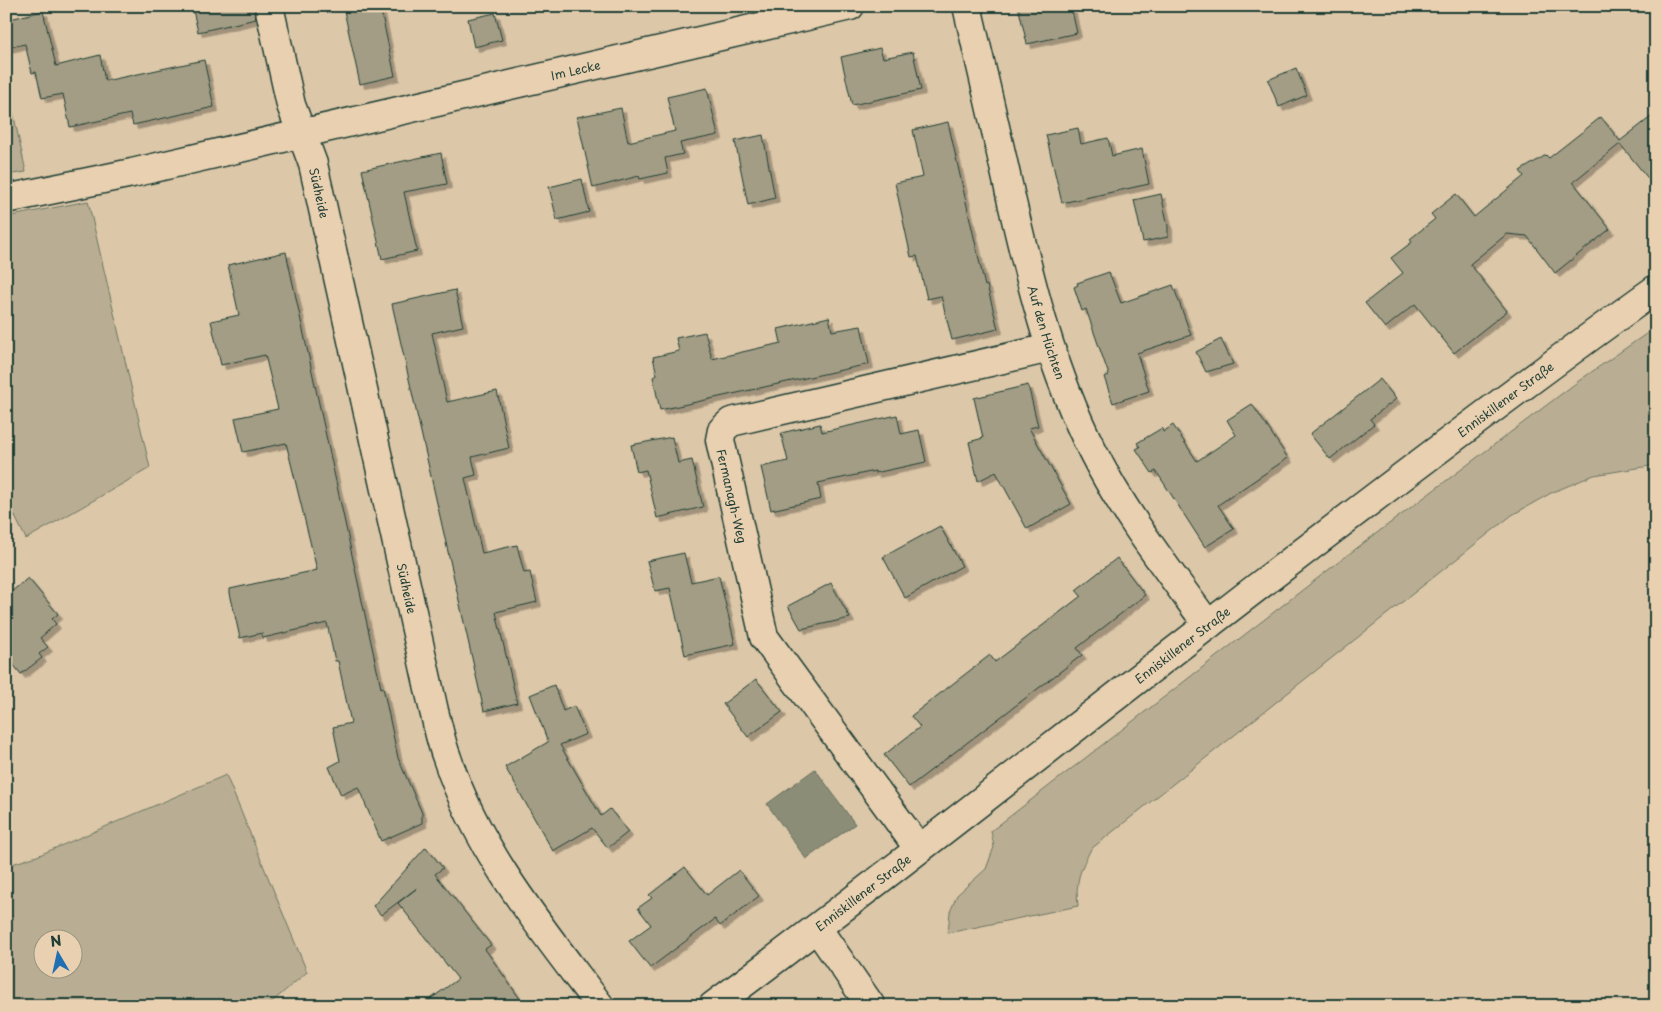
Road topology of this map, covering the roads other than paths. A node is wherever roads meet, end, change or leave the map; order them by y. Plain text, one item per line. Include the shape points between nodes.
1 (269, 6) edge
2 (850, 6) edge
3 (968, 6) edge
4 (301, 134) junction
5 (6, 199) edge
6 (1656, 289) edge
7 (1050, 348) junction
8 (1208, 625) junction
9 (919, 849) junction
10 (817, 928) junction
11 (600, 1006) edge
12 (713, 1006) edge
13 (871, 1006) edge

1 - 4 street, Südheide via 291,105
2 - 4 street, Im Lecke
3 - 7 street, Auf den Hüchten via 1029,277
4 - 5 street
4 - 11 street, Südheide via 313,164 447,758 467,808 497,864
6 - 8 street, Enniskillener Straße via 1534,376
7 - 8 street, Auf den Hüchten via 1068,397 1109,484
7 - 9 street, Fermanagh-Weg via 731,422 722,430 720,440 764,638
8 - 9 street, Enniskillener Straße
9 - 10 street, Enniskillener Straße
10 - 12 street, Enniskillener Straße
10 - 13 street

